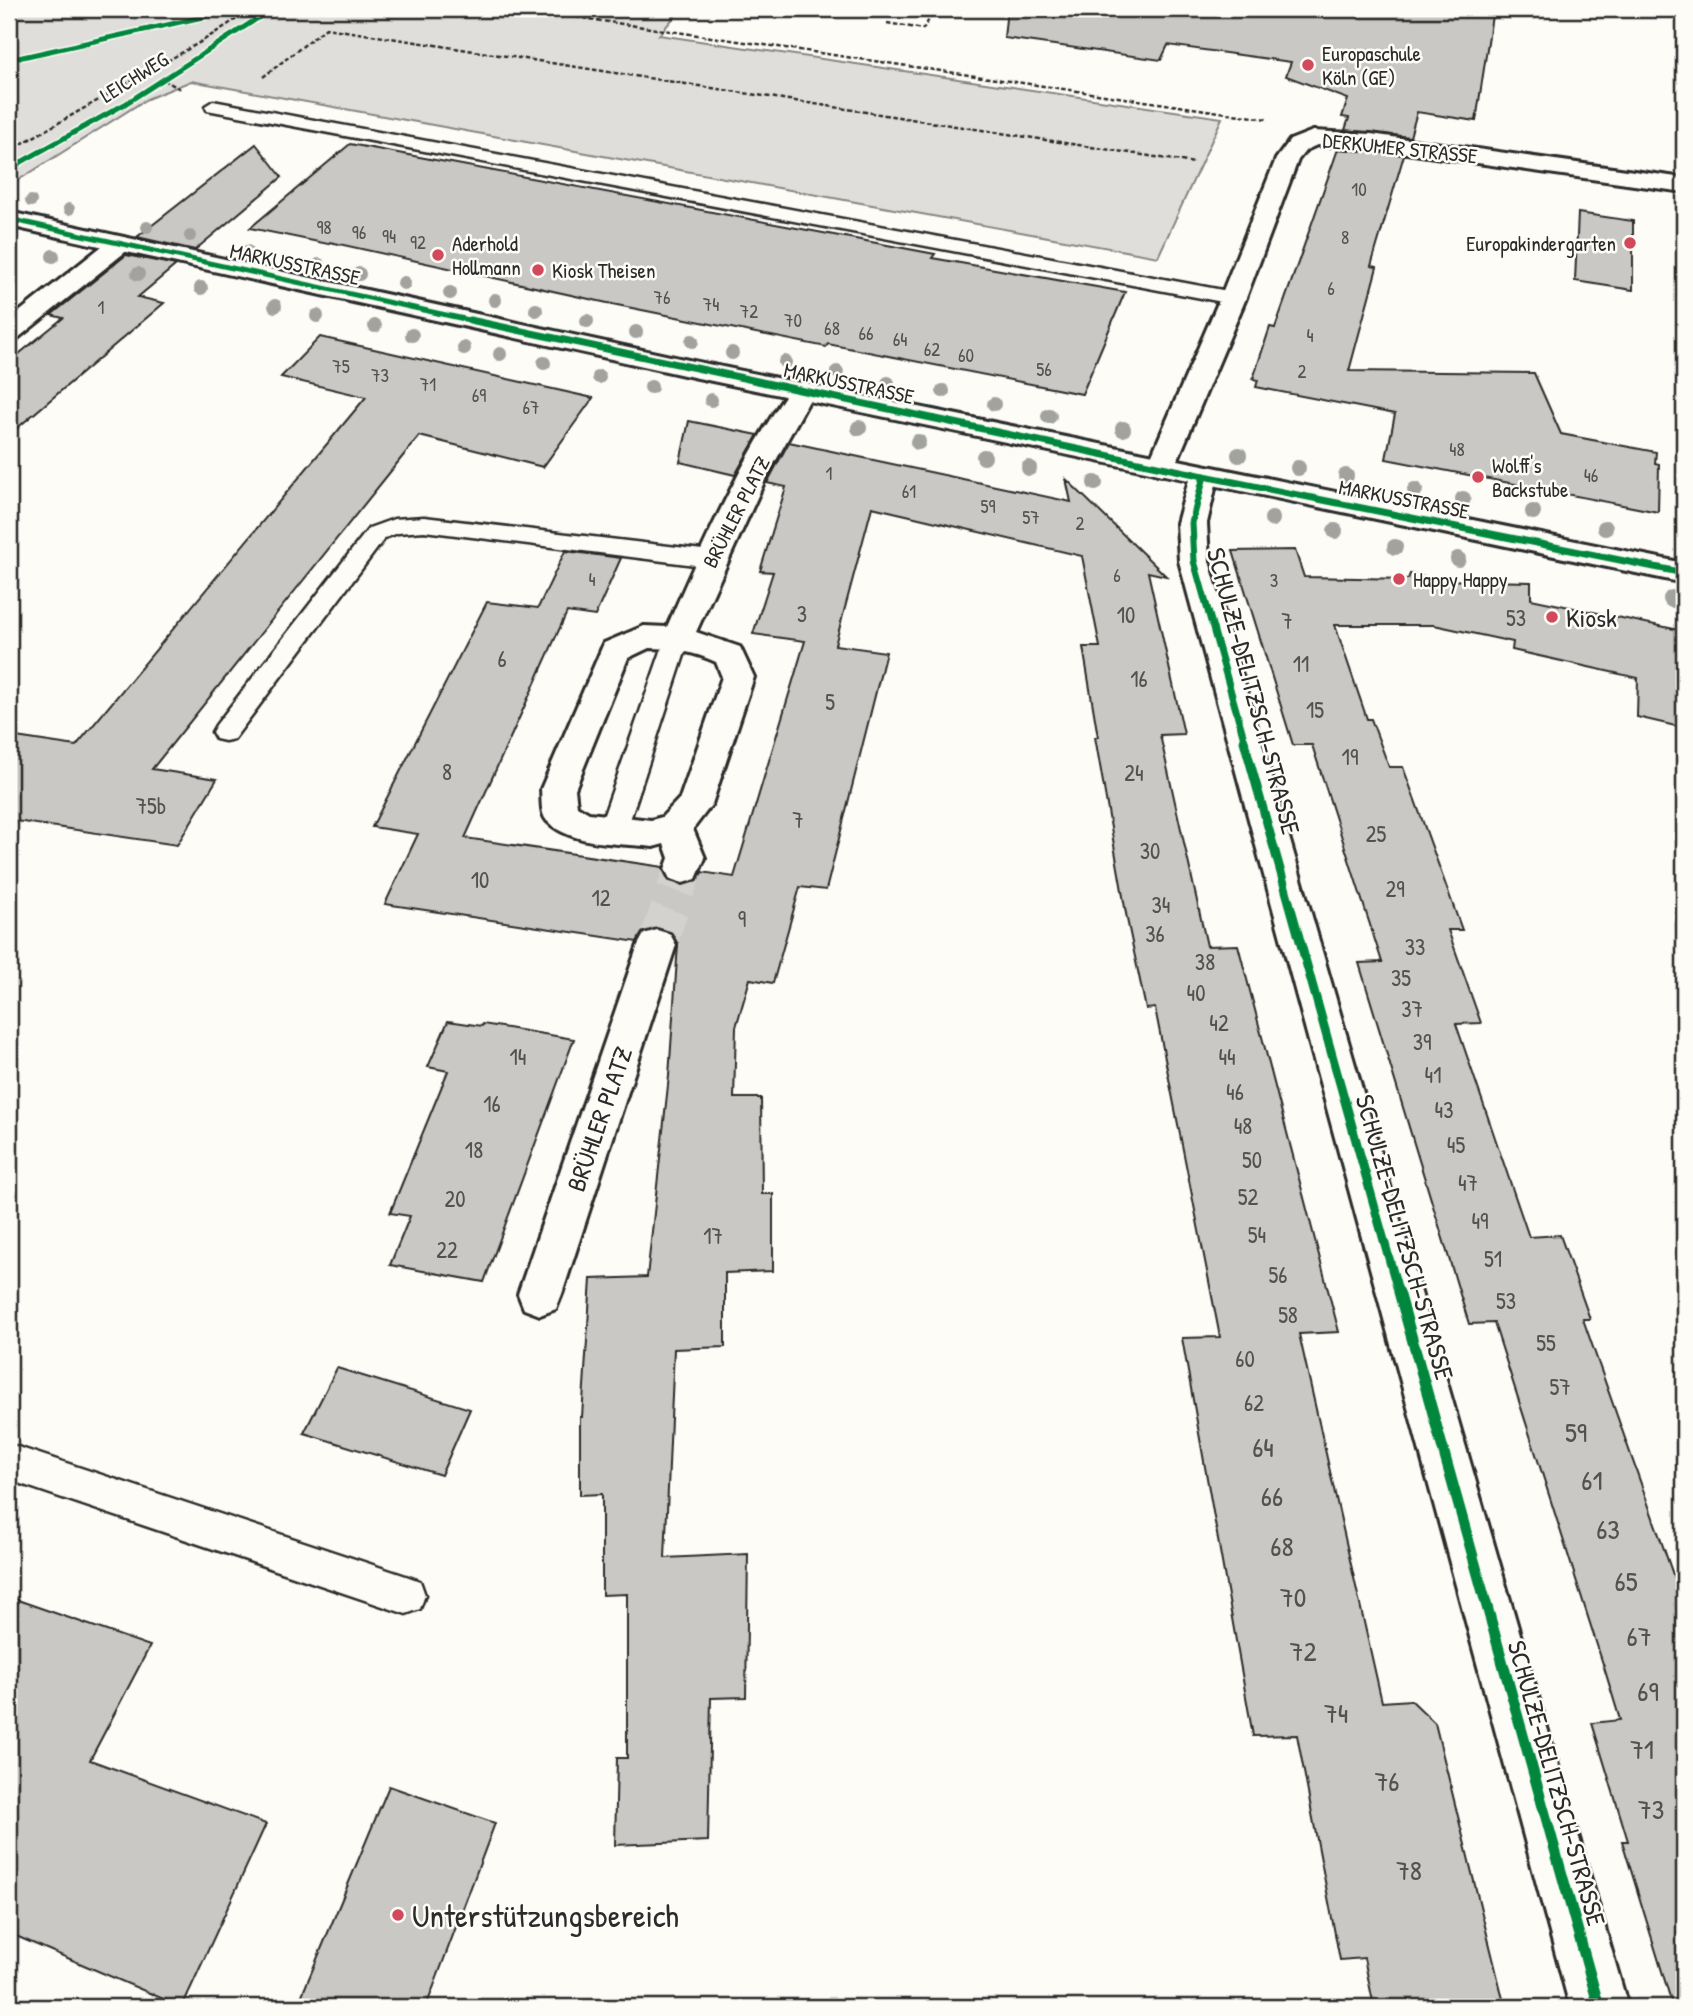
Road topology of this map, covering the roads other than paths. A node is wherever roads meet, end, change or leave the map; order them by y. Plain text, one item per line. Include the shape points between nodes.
1 (219, 107) road end
2 (1684, 185) edge
3 (9, 219) edge
4 (120, 244) junction
5 (1233, 298) junction
6 (9, 332) edge
7 (802, 390) junction
8 (1161, 466) junction
9 (1204, 476) junction
10 (711, 559) junction
11 (1684, 573) edge
12 (678, 637) junction
13 (225, 732) dead end
14 (674, 826) junction
15 (613, 829) junction
16 (683, 869) tunnel mouth
17 (657, 945) tunnel mouth
18 (540, 1294) dead end
19 (9, 1462) edge
20 (406, 1595) dead end
21 (1598, 2007) edge

1 - 5 lane
2 - 5 street, DERKUMER STRASSE via 1371,141 1313,138 1298,145 1287,159
3 - 4 street, MARKUSSTRASSE
4 - 6 street
4 - 7 street, MARKUSSTRASSE
5 - 8 street, DERKUMER STRASSE
7 - 8 street, MARKUSSTRASSE
7 - 10 street, BRÜHLER PLATZ
8 - 9 street, MARKUSSTRASSE
9 - 11 street, MARKUSSTRASSE
9 - 21 street, SCHULZE-DELITZSCH-STRASSE via 1192,523 1194,561
10 - 12 street, BRÜHLER PLATZ
10 - 13 lane via 424,524 394,526 377,533
12 - 14 street via 729,655 738,677 695,804
12 - 15 lane
12 - 15 street via 644,637 615,651 558,789 560,812 581,825
14 - 15 street via 653,834
14 - 16 street via 687,858
17 - 18 street, BRÜHLER PLATZ
19 - 20 lane

